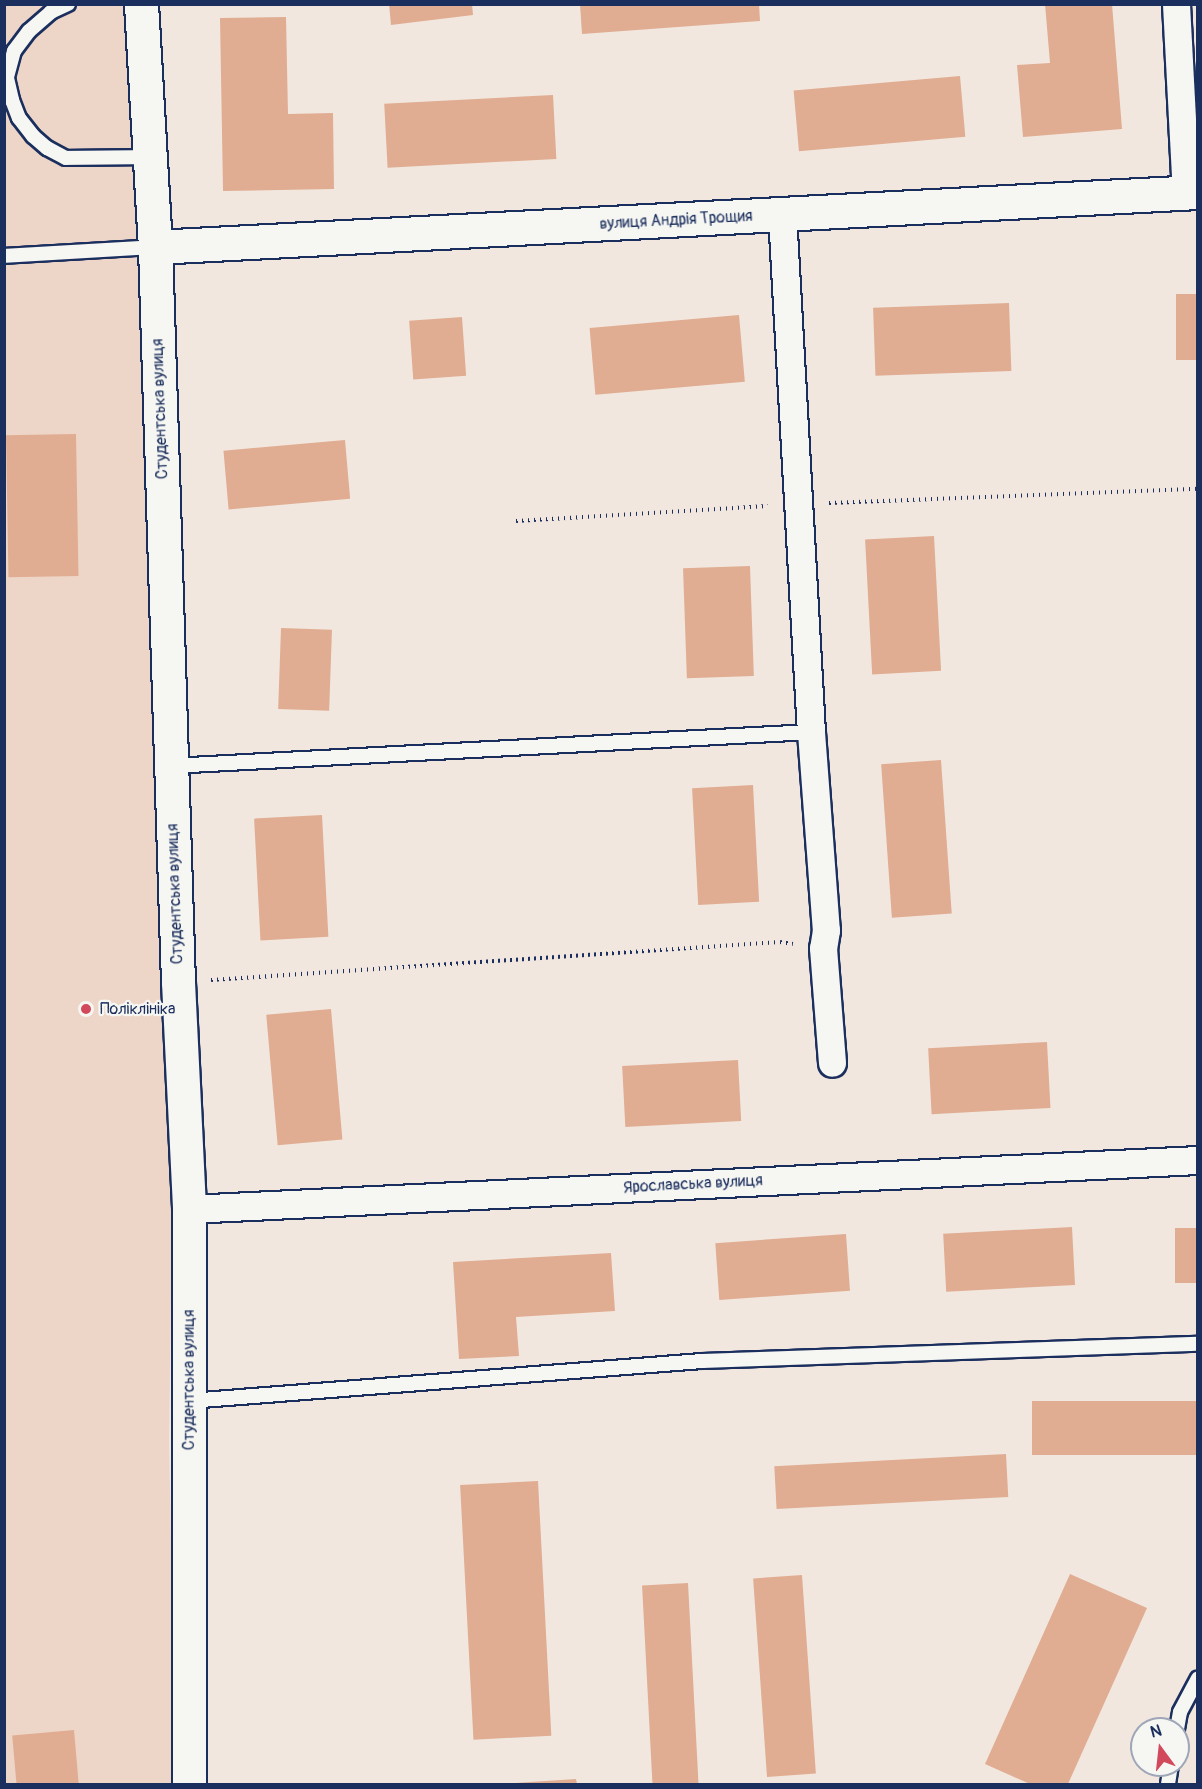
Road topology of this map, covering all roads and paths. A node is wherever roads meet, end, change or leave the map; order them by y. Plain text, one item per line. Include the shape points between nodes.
1 (68, 4) edge
2 (141, 4) edge
3 (1176, 4) edge
4 (150, 157) junction
5 (1192, 193) edge
6 (782, 214) junction
7 (155, 247) junction
8 (4, 256) edge
9 (1197, 489) edge
10 (798, 504) junction
11 (516, 521) dead end
12 (811, 732) junction
13 (171, 766) junction
14 (823, 948) junction
15 (178, 982) junction
16 (832, 1063) dead end
17 (1197, 1160) edge
18 (189, 1209) junction
19 (1197, 1344) edge
20 (189, 1401) junction
21 (1197, 1678) edge
22 (1179, 1717) edge
23 (189, 1785) edge

1 - 4 lane via 28,31 14,51 7,78 19,118 33,136 66,158
2 - 4 street, Студентська вулиця
3 - 5 street
4 - 7 street, Студентська вулиця
5 - 6 street, вулиця Андрія Трощия
6 - 7 street, вулиця Андрія Трощия
6 - 10 street
7 - 8 lane
7 - 13 street, Студентська вулиця
9 - 10 path
10 - 11 path
10 - 12 street
12 - 13 lane
12 - 14 street via 826,930
13 - 15 street, Студентська вулиця
14 - 15 path via 780,942
14 - 16 street
15 - 18 street, Студентська вулиця
17 - 18 street, Ярославська вулиця
18 - 20 street, Студентська вулиця
19 - 20 lane via 702,1361
20 - 23 street, Студентська вулиця
21 - 22 lane

